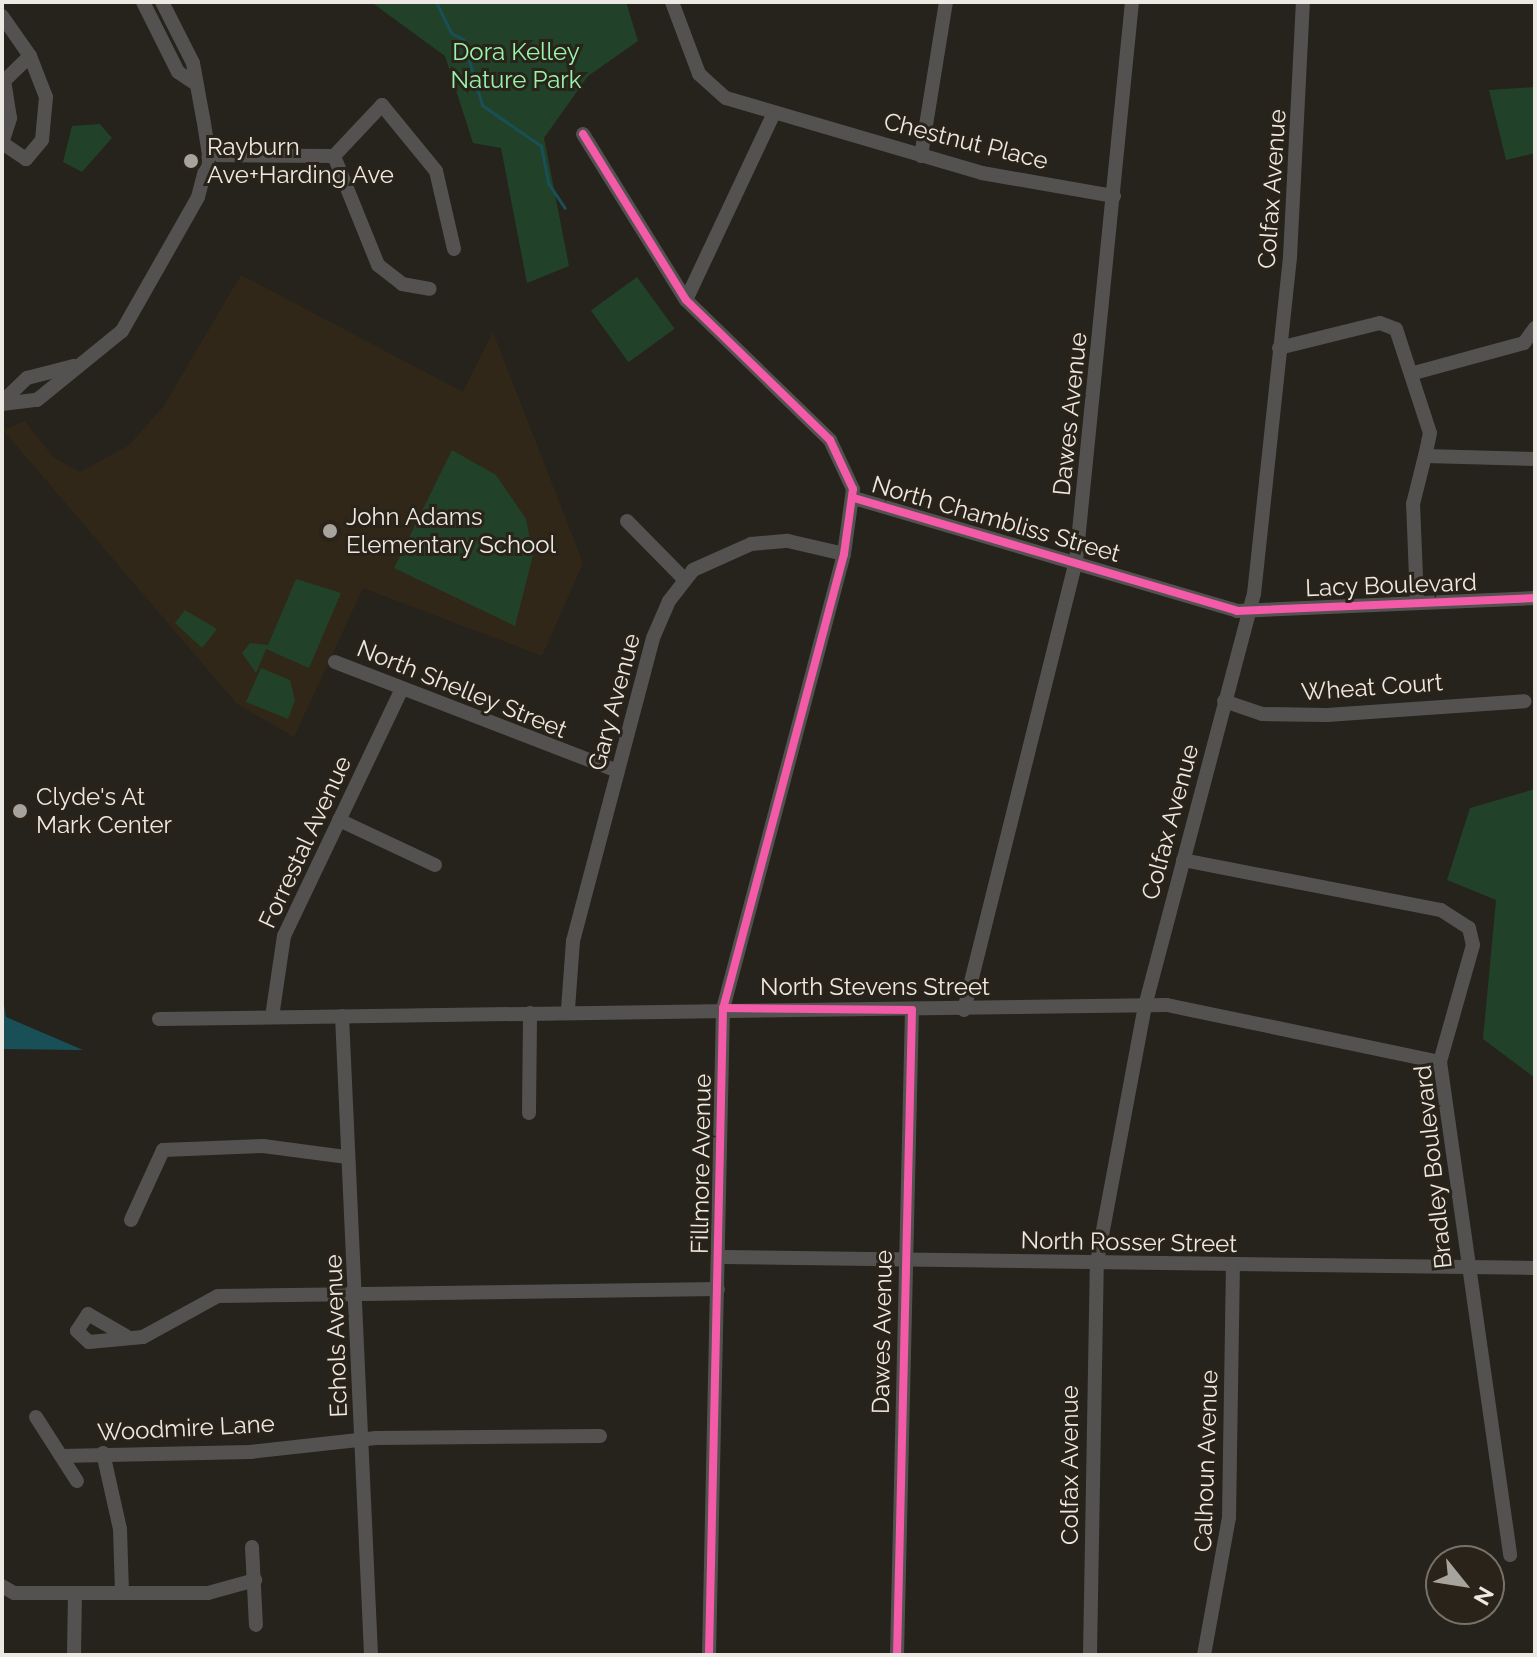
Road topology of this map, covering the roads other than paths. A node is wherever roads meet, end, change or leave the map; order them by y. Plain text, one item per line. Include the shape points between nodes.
1 (143, 2) edge
2 (162, 2) edge
3 (672, 2) edge
4 (946, 2) edge
5 (1132, 2) edge
6 (1303, 2) edge
7 (2, 16) edge
8 (30, 56) junction
9 (193, 82) junction
10 (774, 113) junction
11 (583, 134) dead end
12 (209, 155) junction
13 (334, 156) junction
14 (921, 156) junction
15 (1114, 196) junction
16 (454, 249) dead end
17 (430, 289) dead end
18 (686, 300) junction
19 (1535, 328) edge
20 (1279, 348) junction
21 (78, 364) junction
22 (1414, 373) junction
23 (2, 403) edge
24 (1425, 456) junction
25 (1535, 459) edge
26 (854, 498) junction
27 (627, 521) dead end
28 (844, 554) junction
29 (1076, 561) junction
30 (684, 579) junction
31 (1535, 598) edge
32 (1417, 602) junction
33 (1248, 610) junction
34 (335, 662) dead end
35 (401, 691) junction
36 (1224, 701) junction
37 (1525, 701) dead end
38 (618, 771) junction
39 (339, 820) junction
40 (1183, 860) junction
41 (435, 865) dead end
42 (1145, 1006) junction
43 (723, 1008) junction
44 (568, 1009) junction
45 (912, 1010) junction
46 (964, 1010) junction
47 (530, 1013) junction
48 (342, 1016) junction
49 (272, 1017) junction
50 (159, 1019) dead end
51 (1440, 1062) junction
52 (529, 1113) dead end
53 (347, 1157) junction
54 (131, 1220) dead end
55 (721, 1257) junction
56 (903, 1259) junction
57 (1097, 1262) junction
58 (1233, 1266) junction
59 (1466, 1267) junction
60 (1535, 1268) edge
61 (718, 1289) junction
62 (358, 1295) junction
63 (126, 1336) dead end
64 (36, 1417) dead end
65 (600, 1436) dead end
66 (362, 1441) junction
67 (103, 1453) junction
68 (61, 1456) junction
69 (77, 1481) dead end
70 (252, 1547) dead end
71 (1510, 1555) dead end
72 (255, 1580) junction
73 (2, 1586) edge
74 (122, 1591) junction
75 (75, 1593) junction
76 (256, 1625) dead end
77 (74, 1655) edge
78 (371, 1655) edge
79 (709, 1655) edge
80 (897, 1655) edge
81 (1090, 1655) edge
82 (1204, 1655) edge

1 - 9 street via 178,72
2 - 9 street via 193,63
3 - 10 street, Chestnut Place via 706,84
4 - 14 street
5 - 15 street, Dawes Avenue
6 - 20 street, Colfax Avenue via 1301,121
7 - 8 street
8 - 8 street via 46,97 42,140 26,159 2,143 10,118 4,81
9 - 12 street
10 - 14 street, Chestnut Place
10 - 18 street
11 - 18 street, North Chambliss Street
12 - 13 street
12 - 21 street via 188,220 132,317 105,349
13 - 16 street via 385,108 436,171
13 - 17 street via 372,257 402,284
14 - 15 street, Chestnut Place
15 - 29 street, Dawes Avenue
18 - 26 street, North Chambliss Street via 830,440
19 - 22 street via 1524,343
20 - 22 street via 1388,325 1402,335
20 - 33 street, Colfax Avenue
21 - 23 street via 27,378
21 - 23 street via 37,400
22 - 24 street via 1430,433
24 - 25 street
24 - 32 street via 1413,504
26 - 28 street, Fillmore Avenue
26 - 29 street, North Chambliss Street
27 - 30 street
28 - 30 street, Gary Avenue via 765,542 723,554
28 - 43 street, Fillmore Avenue
29 - 33 street, North Chambliss Street
29 - 46 street, Dawes Avenue
30 - 38 street, Gary Avenue via 653,638
31 - 32 street, Lacy Boulevard
32 - 33 street, Lacy Boulevard
33 - 36 street, Colfax Avenue
34 - 35 street, North Shelley Street
35 - 38 street, North Shelley Street
35 - 39 street, Forrestal Avenue
36 - 37 street, Wheat Court via 1262,714 1327,715
36 - 40 street, Colfax Avenue
38 - 44 street, Gary Avenue via 573,941
39 - 41 street
39 - 49 street, Forrestal Avenue via 277,955
40 - 42 street, Colfax Avenue
40 - 51 street, Bradley Boulevard via 1441,910 1463,921 1473,945
42 - 46 street, North Stevens Street
42 - 51 street, North Stevens Street
42 - 57 street, Colfax Avenue
43 - 44 street, North Stevens Street
43 - 45 street, North Stevens Street
43 - 55 street, Fillmore Avenue
44 - 47 street, North Stevens Street
45 - 46 street, North Stevens Street
45 - 56 street, Dawes Avenue
47 - 48 street, North Stevens Street
47 - 52 street
48 - 49 street, North Stevens Street
48 - 53 street, Echols Avenue
49 - 50 street, North Stevens Street
51 - 59 street, Bradley Boulevard
53 - 54 street via 263,1146 163,1150
53 - 62 street, Echols Avenue
55 - 56 street, North Rosser Street
55 - 61 street, Fillmore Avenue
56 - 57 street, North Rosser Street
56 - 80 street, Dawes Avenue
57 - 58 street, North Rosser Street
57 - 81 street, Colfax Avenue
58 - 59 street, North Rosser Street
58 - 82 street, Calhoun Avenue via 1229,1517
59 - 60 street, North Rosser Street
59 - 71 street, Bradley Boulevard
61 - 62 street
61 - 79 street, Fillmore Avenue
62 - 63 street via 218,1296 143,1337
62 - 66 street, Echols Avenue
64 - 68 street
65 - 66 street, Woodmire Lane
66 - 67 street, Woodmire Lane
66 - 78 street, Echols Avenue
67 - 68 street, Woodmire Lane
67 - 74 street via 120,1529
68 - 69 street
70 - 72 street
72 - 74 street via 208,1593
72 - 76 street
73 - 75 street via 14,1593
74 - 75 street
75 - 77 street

